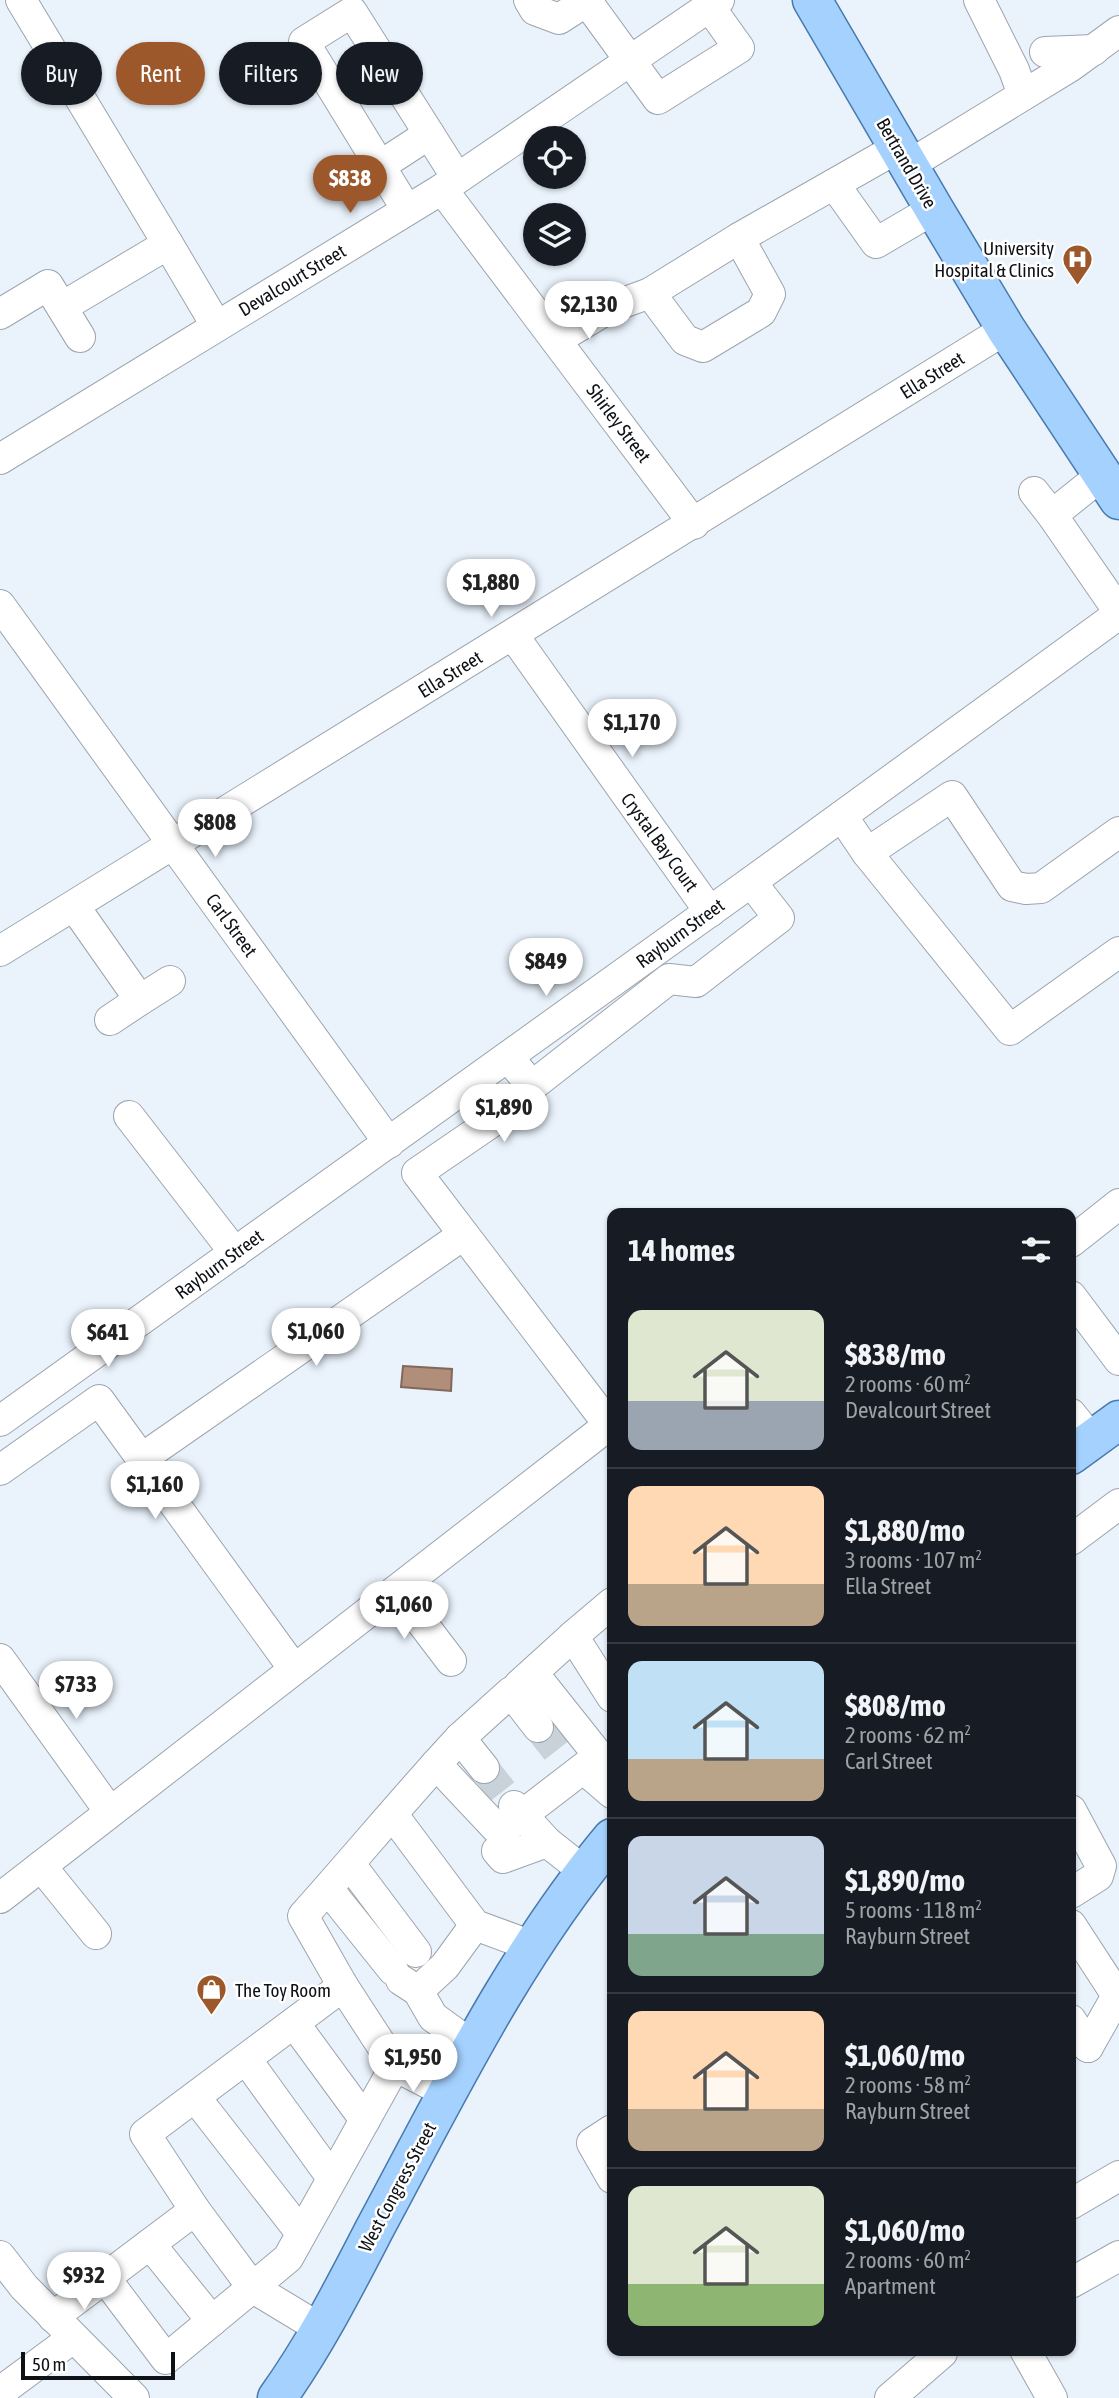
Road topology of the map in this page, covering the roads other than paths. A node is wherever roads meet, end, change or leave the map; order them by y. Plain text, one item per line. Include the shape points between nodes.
1 (21, 0) edge
2 (529, 0) edge
3 (812, 0) edge
4 (979, 0) edge
5 (586, 1) edge
6 (714, 3) edge
7 (1119, 31) edge
8 (1094, 50) junction
9 (631, 60) junction
10 (1027, 69) junction
11 (429, 134) junction
12 (904, 156) junction
13 (380, 166) junction
14 (450, 184) junction
15 (834, 184) junction
16 (934, 209) junction
17 (407, 210) junction
18 (739, 239) junction
19 (168, 244) junction
20 (650, 293) junction
21 (62, 307) junction
22 (0, 314) edge
23 (216, 325) junction
24 (1006, 329) junction
25 (80, 337) dead end
26 (556, 340) junction
27 (0, 459) edge
28 (1115, 494) edge
29 (694, 524) junction
30 (0, 605) edge
31 (1119, 613) edge
32 (513, 635) junction
33 (842, 816) junction
34 (1119, 832) edge
35 (174, 844) junction
36 (867, 853) junction
37 (751, 882) junction
38 (74, 906) junction
39 (710, 912) junction
40 (0, 951) edge
41 (1119, 952) edge
42 (650, 955) junction
43 (668, 979) junction
44 (170, 981) dead end
45 (140, 1000) junction
46 (110, 1020) dead end
47 (508, 1057) junction
48 (468, 1086) junction
49 (129, 1116) dead end
50 (389, 1143) junction
51 (1119, 1204) edge
52 (463, 1236) junction
53 (1076, 1238) edge
54 (235, 1253) junction
55 (1076, 1303) edge
56 (1119, 1360) edge
57 (75, 1367) junction
58 (99, 1400) junction
59 (0, 1421) edge
60 (607, 1422) edge
61 (607, 1430) edge
62 (141, 1459) junction
63 (0, 1470) edge
64 (1119, 1504) edge
65 (1076, 1536) edge
66 (397, 1590) junction
67 (607, 1607) edge
68 (573, 1636) junction
69 (0, 1659) edge
70 (451, 1661) dead end
71 (294, 1669) junction
72 (533, 1672) junction
73 (607, 1690) edge
74 (511, 1692) junction
75 (538, 1727) tunnel mouth
76 (460, 1738) junction
77 (436, 1764) junction
78 (484, 1768) tunnel mouth
79 (576, 1769) junction
80 (607, 1790) edge
81 (518, 1811) junction
82 (110, 1812) junction
83 (393, 1815) junction
84 (1076, 1820) edge
85 (547, 1842) junction
86 (607, 1844) edge
87 (497, 1851) dead end
88 (350, 1864) junction
89 (41, 1866) junction
90 (585, 1872) junction
91 (328, 1889) junction
92 (1076, 1890) edge
93 (0, 1898) edge
94 (475, 1924) junction
95 (1076, 1932) edge
96 (96, 1934) dead end
97 (532, 1946) junction
98 (414, 1973) junction
99 (343, 1986) junction
100 (1118, 1993) edge
101 (294, 2023) junction
102 (1119, 2041) edge
103 (473, 2046) junction
104 (1079, 2052) edge
105 (246, 2059) junction
106 (395, 2066) junction
107 (447, 2093) junction
108 (195, 2097) junction
109 (365, 2120) junction
110 (607, 2133) edge
111 (607, 2169) edge
112 (1119, 2176) edge
113 (332, 2178) junction
114 (1076, 2201) edge
115 (195, 2210) junction
116 (301, 2233) junction
117 (150, 2244) junction
118 (0, 2256) edge
119 (1119, 2256) edge
120 (105, 2278) junction
121 (1076, 2280) edge
122 (253, 2288) junction
123 (212, 2321) junction
124 (63, 2327) junction
125 (321, 2329) junction
126 (939, 2356) edge
127 (1028, 2356) edge
128 (0, 2392) edge
129 (134, 2398) edge
130 (277, 2398) edge
131 (890, 2398) edge
132 (1052, 2398) edge

1 - 19 street
2 - 5 street via 535,10 559,19
3 - 12 main road, Bertrand Drive
4 - 10 street
5 - 9 street
6 - 9 street, Devalcourt Street
6 - 9 street via 738,48 658,99
7 - 8 street
8 - 10 street
8 - 10 street
9 - 14 street, Devalcourt Street
10 - 12 street
11 - 13 street
11 - 13 street, Shirley Street via 352,12 304,42
11 - 14 street, Shirley Street
12 - 15 street
12 - 16 main road, Bertrand Drive
13 - 17 street
14 - 17 street, Devalcourt Street
14 - 26 street, Shirley Street
15 - 16 street via 876,243
15 - 18 street
16 - 24 main road, Bertrand Drive
17 - 23 street, Devalcourt Street
18 - 20 street
18 - 20 street via 770,294 761,312 703,347 685,340
19 - 21 street
19 - 23 street
20 - 26 street via 609,308
21 - 22 street via 48,285
21 - 25 street
23 - 27 street, Devalcourt Street
24 - 28 main road, Bertrand Drive
24 - 29 street, Ella Street
26 - 29 street, Shirley Street
28 - 31 street via 1043,503
29 - 32 street, Ella Street
30 - 35 street, Carl Street
31 - 33 street, Rayburn Street
32 - 35 street, Ella Street
32 - 39 street, Crystal Bay Court
33 - 36 street
33 - 37 street, Rayburn Street
34 - 36 street via 1041,888 1012,886 952,796
35 - 38 street, Ella Street
35 - 50 street, Carl Street
36 - 41 street via 1010,1030
37 - 39 street, Rayburn Street
37 - 43 street via 779,918 696,982
38 - 40 street, Ella Street
38 - 45 street
39 - 42 street, Rayburn Street
42 - 43 street
42 - 47 street, Rayburn Street
43 - 47 street via 532,1086
44 - 45 street
45 - 46 street
47 - 48 street, Rayburn Street
48 - 50 street, Rayburn Street
48 - 52 street via 493,1121 417,1173
49 - 54 street
50 - 54 street, Rayburn Street
51 - 53 street
52 - 60 street
52 - 62 street
54 - 57 street, Rayburn Street
55 - 56 street
57 - 58 street
57 - 59 street, Rayburn Street
58 - 62 street
58 - 63 street
61 - 66 street
62 - 71 street
64 - 65 street
66 - 70 street
66 - 71 street
67 - 68 street
68 - 72 street
68 - 73 street
69 - 82 street
71 - 82 street
72 - 74 street
72 - 79 street via 599,1756
74 - 75 street
74 - 76 street
76 - 77 street
76 - 78 street
77 - 81 street via 473,1812 500,1832
77 - 83 street
79 - 80 street
79 - 81 street
81 - 85 street
82 - 89 street
83 - 88 street
83 - 94 street
84 - 92 street via 1101,1866 1098,1876
85 - 87 street via 503,1858
85 - 90 street
86 - 90 main road, West Congress Street
88 - 91 street
88 - 98 street
89 - 93 street
89 - 96 street
90 - 97 main road, West Congress Street
91 - 98 street
91 - 99 street via 303,1916
94 - 97 street
94 - 98 street via 445,1966
95 - 100 street
97 - 103 main road, West Congress Street
98 - 103 street via 433,2017
99 - 101 street
99 - 106 street
100 - 104 street
101 - 105 street
101 - 109 street
102 - 104 street
103 - 107 main road, West Congress Street
105 - 108 street
105 - 113 street
106 - 107 street
106 - 109 street
107 - 125 main road, West Congress Street
108 - 115 street via 145,2134
108 - 116 street
109 - 113 street
110 - 111 street via 592,2143
112 - 114 street
113 - 116 street
115 - 117 street
115 - 122 street
116 - 122 street via 288,2258
117 - 120 street
117 - 123 street
118 - 124 street
119 - 121 street
120 - 123 street via 166,2359
120 - 124 street
122 - 123 street
122 - 125 street
124 - 128 street
124 - 129 street
125 - 130 main road, West Congress Street
126 - 131 street
127 - 132 street

